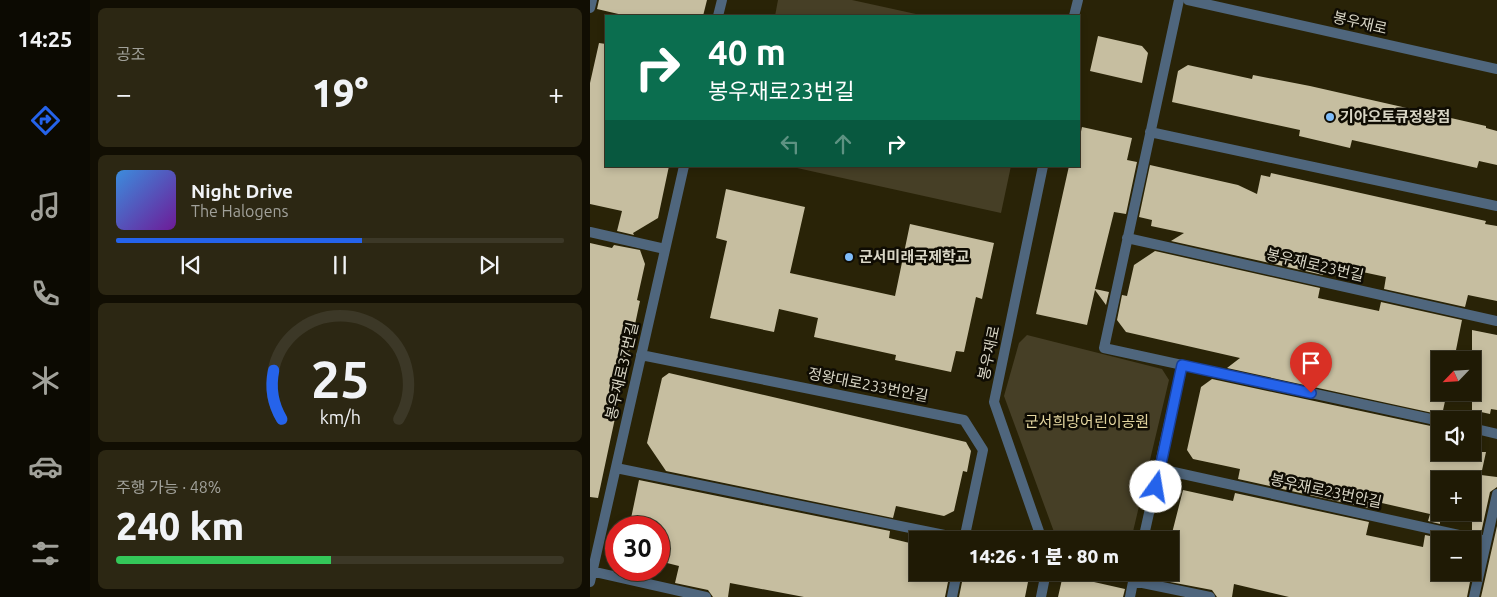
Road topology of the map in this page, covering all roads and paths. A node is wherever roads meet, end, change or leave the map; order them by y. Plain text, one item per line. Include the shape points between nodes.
1 (592, 0) edge
2 (722, 0) edge
3 (1078, 0) edge
4 (1179, 0) edge
5 (1188, 0) edge
6 (590, 8) edge
7 (718, 15) edge
8 (1074, 15) edge
9 (1497, 69) edge
10 (1150, 132) junction
11 (684, 167) edge
12 (1043, 167) edge
13 (1497, 206) edge
14 (590, 232) edge
15 (1127, 238) junction
16 (665, 249) junction
17 (1497, 321) edge
18 (641, 355) junction
19 (1182, 365) junction
20 (1431, 419) edge
21 (1481, 430) edge
22 (1497, 434) edge
23 (616, 468) junction
24 (1160, 469) junction
25 (1497, 494) edge
26 (925, 531) edge
27 (966, 531) edge
28 (1039, 531) edge
29 (1145, 531) edge
30 (1486, 542) junction
31 (591, 575) edge
32 (955, 581) edge
33 (1044, 581) edge
34 (1133, 581) edge
35 (1152, 581) edge
36 (706, 597) edge
37 (952, 597) edge
38 (1041, 597) edge
39 (1130, 597) edge
40 (1210, 597) edge
41 (1474, 597) edge

1 - 6 street
2 - 7 street
3 - 8 street
4 - 10 street
5 - 9 street, 봉우재로
10 - 13 street
10 - 15 street
11 - 16 street, 봉우재로37번길
12 - 28 street, 봉우재로 via 994,402
14 - 16 street
15 - 17 street, 봉우재로23번길
15 - 19 street via 1104,348
16 - 18 street, 봉우재로37번길
18 - 23 street, 봉우재로37번길
18 - 27 street, 정왕대로233번안길 via 964,420 983,450
19 - 20 street
19 - 24 street
21 - 22 street
23 - 26 street, 정왕대로233번안길
23 - 31 street, 봉우재로37번길
24 - 29 street
24 - 30 street, 봉우재로23번안길
25 - 30 street
30 - 41 street
31 - 36 street
32 - 37 street
33 - 38 street
34 - 39 street
35 - 40 street

